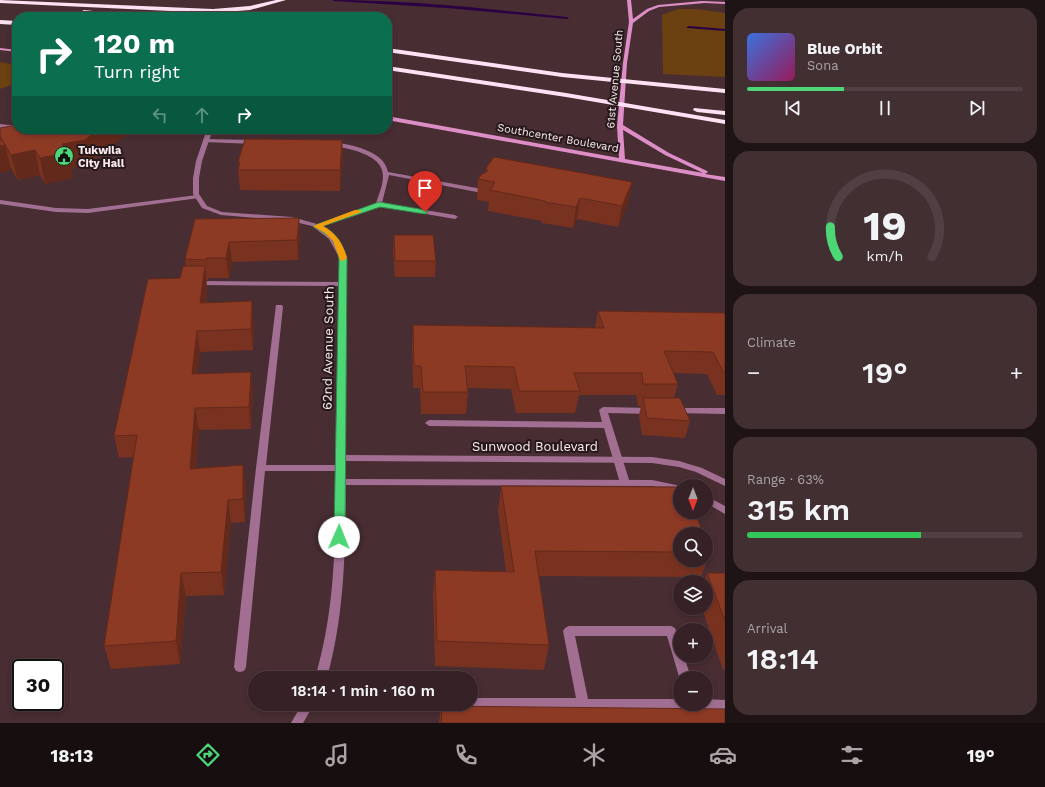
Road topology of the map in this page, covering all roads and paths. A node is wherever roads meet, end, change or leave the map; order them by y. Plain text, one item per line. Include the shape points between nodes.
1 (283, 0) edge
2 (629, 0) edge
3 (679, 0) edge
4 (0, 1) edge
5 (707, 2) junction
6 (725, 3) edge
7 (0, 8) edge
8 (59, 11) dead end
9 (0, 22) edge
10 (631, 22) junction
11 (12, 23) edge
12 (0, 49) edge
13 (12, 50) edge
14 (392, 51) edge
15 (392, 69) edge
16 (628, 83) junction
17 (725, 86) edge
18 (725, 91) edge
19 (566, 95) junction
20 (725, 113) edge
21 (392, 119) edge
22 (725, 121) edge
23 (0, 126) edge
24 (620, 126) junction
25 (12, 127) edge
26 (208, 134) edge
27 (206, 140) junction
28 (260, 142) edge
29 (323, 143) edge
30 (622, 160) junction
31 (386, 173) junction
32 (717, 177) junction
33 (725, 179) edge
34 (482, 191) edge
35 (197, 197) junction
36 (0, 202) edge
37 (379, 204) junction
38 (455, 217) dead end
39 (317, 226) junction
40 (188, 283) edge
41 (343, 284) junction
42 (279, 307) dead end
43 (725, 411) edge
44 (429, 423) dead end
45 (608, 425) junction
46 (618, 460) junction
47 (341, 463) junction
48 (261, 468) junction
49 (340, 482) junction
50 (625, 483) junction
51 (725, 483) edge
52 (673, 488) edge
53 (713, 504) edge
54 (725, 510) edge
55 (240, 667) dead end
56 (323, 671) edge
57 (683, 671) edge
58 (478, 703) edge
59 (583, 704) junction
60 (673, 704) edge
61 (713, 705) edge
62 (725, 705) edge
63 (304, 711) edge
64 (298, 722) edge

1 - 4 highway via 250,8 213,11
2 - 10 main road, 61st Avenue South
3 - 5 main road
5 - 6 main road
5 - 10 main road via 658,6
7 - 8 highway
9 - 11 highway
10 - 24 main road, 61st Avenue South
12 - 13 main road
14 - 16 highway
15 - 19 highway
16 - 17 highway
16 - 18 highway
19 - 20 highway
19 - 22 highway
21 - 30 main road, Southcenter Boulevard
23 - 25 street
24 - 30 main road, 61st Avenue South
24 - 32 main road via 667,154
26 - 27 street
27 - 28 street
27 - 35 street via 197,178
29 - 31 street via 347,146 365,152 384,165
30 - 32 main road, Southcenter Boulevard
31 - 34 street
31 - 37 street
32 - 33 main road, Southcenter Boulevard
35 - 36 street via 88,211 56,210
35 - 39 street, 62nd Avenue South via 206,207 226,215 286,218
37 - 38 street
37 - 39 street
39 - 41 street, 62nd Avenue South via 328,232 340,248 343,259
40 - 41 street
41 - 47 street, 62nd Avenue South
42 - 48 street
43 - 45 street via 604,410
44 - 45 street
45 - 46 street
46 - 47 street, Sunwood Boulevard
46 - 50 street
46 - 51 street, Sunwood Boulevard via 652,460 679,464 699,470
47 - 48 street, Sunwood Boulevard
47 - 49 street, 62nd Avenue South
48 - 55 street
49 - 50 street
49 - 56 street, 62nd Avenue South via 337,589 332,635
50 - 52 street via 652,483
53 - 54 street
57 - 59 street via 671,631 569,631
58 - 59 street
59 - 60 street
61 - 62 street
63 - 64 street

